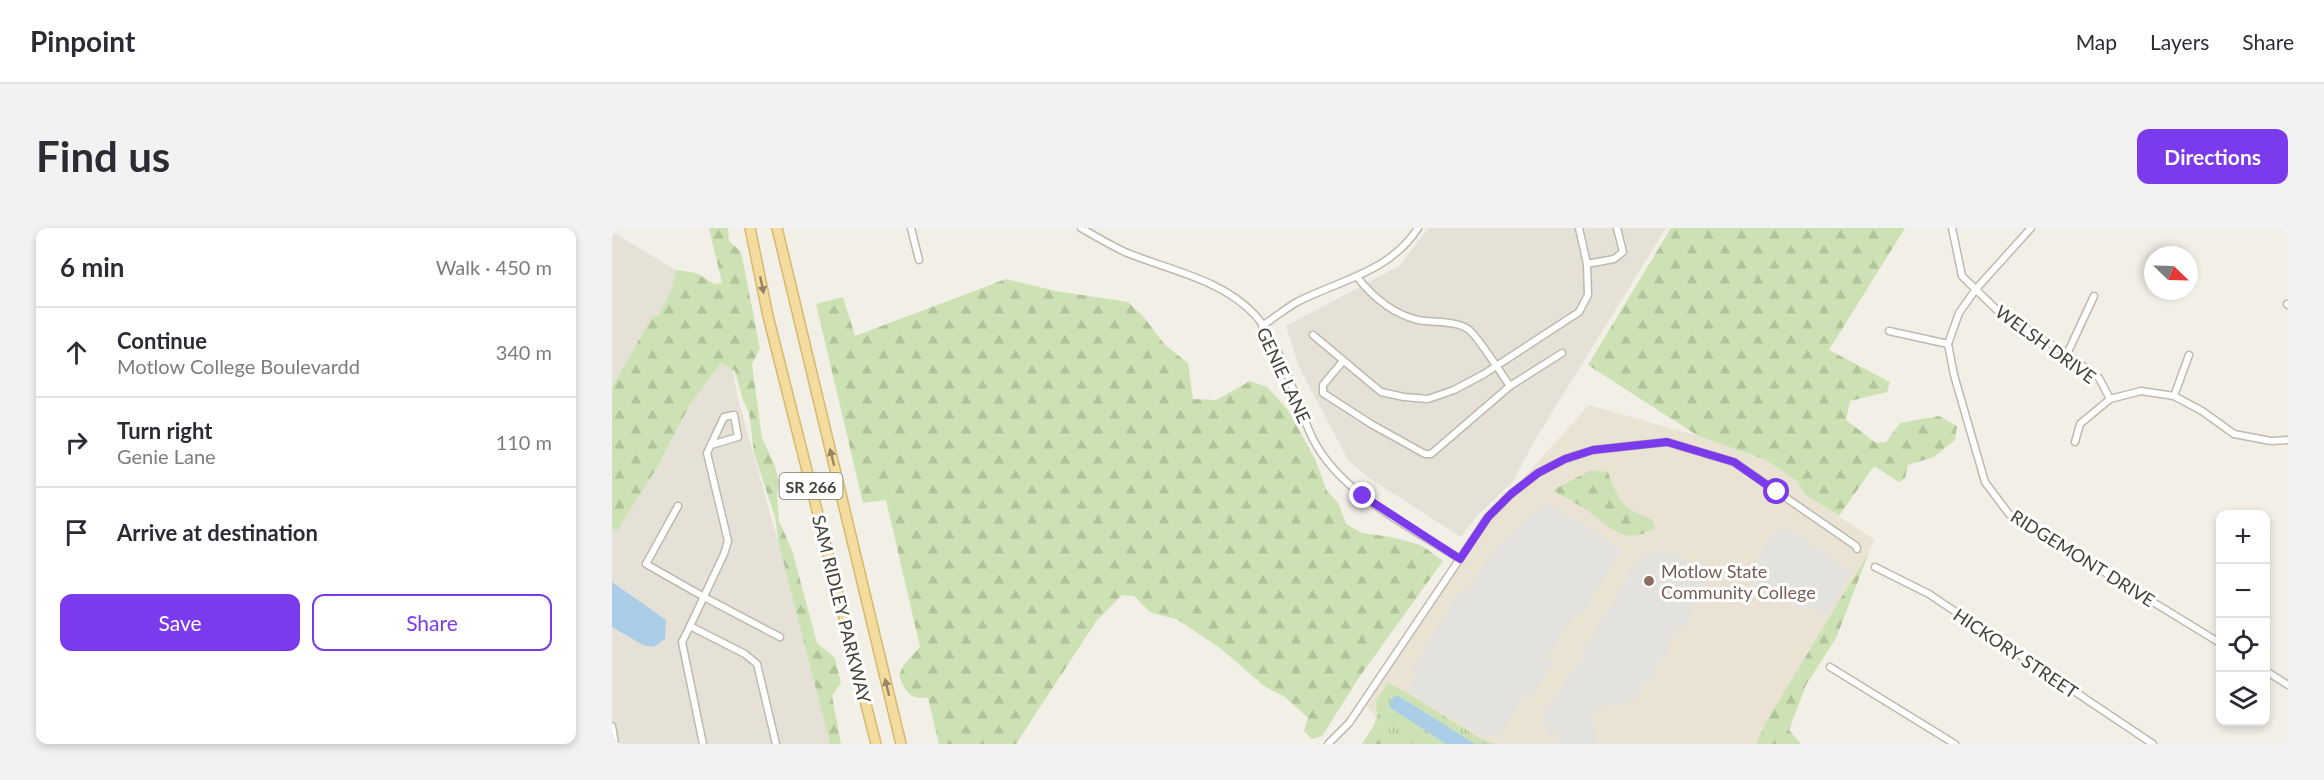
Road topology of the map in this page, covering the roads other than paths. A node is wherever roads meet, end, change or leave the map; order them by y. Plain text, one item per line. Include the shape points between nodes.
1 (750, 228) edge
2 (777, 228) edge
3 (911, 228) edge
4 (1081, 228) edge
5 (1418, 228) edge
6 (1579, 228) edge
7 (1617, 228) edge
8 (1952, 228) edge
9 (2031, 228) edge
10 (919, 260) dead end
11 (1587, 264) junction
12 (1357, 277) junction
13 (1976, 289) junction
14 (2094, 296) dead end
15 (1263, 326) junction
16 (1889, 332) dead end
17 (1313, 335) dead end
18 (1948, 344) junction
19 (1562, 353) dead end
20 (2067, 354) junction
21 (2189, 355) dead end
22 (1343, 360) junction
23 (1495, 366) junction
24 (1510, 386) junction
25 (2174, 396) junction
26 (2110, 399) junction
27 (2288, 440) edge
28 (2075, 442) dead end
29 (711, 445) junction
30 (678, 506) dead end
31 (1857, 549) dead end
32 (1460, 559) junction
33 (1875, 567) dead end
34 (704, 597) junction
35 (690, 626) junction
36 (780, 637) dead end
37 (2216, 641) edge
38 (1830, 667) dead end
39 (2267, 672) edge
40 (2288, 685) edge
41 (612, 726) edge
42 (615, 744) edge
43 (703, 744) edge
44 (776, 744) edge
45 (876, 744) edge
46 (901, 744) edge
47 (1328, 744) edge
48 (1954, 744) edge
49 (2153, 744) edge

1 -> 45 main road, SAM RIDLEY PARKWAY / SR 266 via 768,316
46 -> 2 main road, SAM RIDLEY PARKWAY / SR 266
3 - 10 street
4 - 15 street, GENIE LANE via 1124,251 1223,290 1256,315
5 - 12 street via 1395,255
6 - 11 street
7 - 11 street via 1623,252 1614,259
8 - 13 street, WELSH DRIVE via 1962,276
9 - 13 street
11 - 23 street via 1588,295 1579,312
12 - 15 street via 1297,302
12 - 23 street via 1370,293 1395,310 1416,319 1470,330
13 - 18 street via 1959,314
13 - 20 street, WELSH DRIVE via 2000,313
14 - 20 street
15 - 32 street, GENIE LANE via 1314,441 1340,477
16 - 18 street
17 - 22 street
18 - 37 street, RIDGEMONT DRIVE via 1985,482 2009,514
19 - 24 street
20 - 26 street, WELSH DRIVE via 2099,378
21 - 25 street
22 - 23 street via 1381,392 1428,399 1454,390
22 - 24 street via 1323,385 1323,393 1425,454 1431,454
23 - 24 street
25 - 26 street via 2142,391
25 - 27 street via 2234,434
26 - 28 street via 2080,424
29 - 29 street via 724,417 734,415 738,437
29 - 34 street via 707,453 728,541
30 - 34 street via 646,564
31 - 32 street via 1734,462 1667,442 1593,450 1538,473 1488,517
32 - 47 street via 1348,723
33 - 49 street, HICKORY STREET via 1929,594
34 - 35 street
34 - 36 street
35 - 43 street via 682,642
35 - 44 street via 757,664
38 - 48 street
39 - 40 street
41 - 42 street

